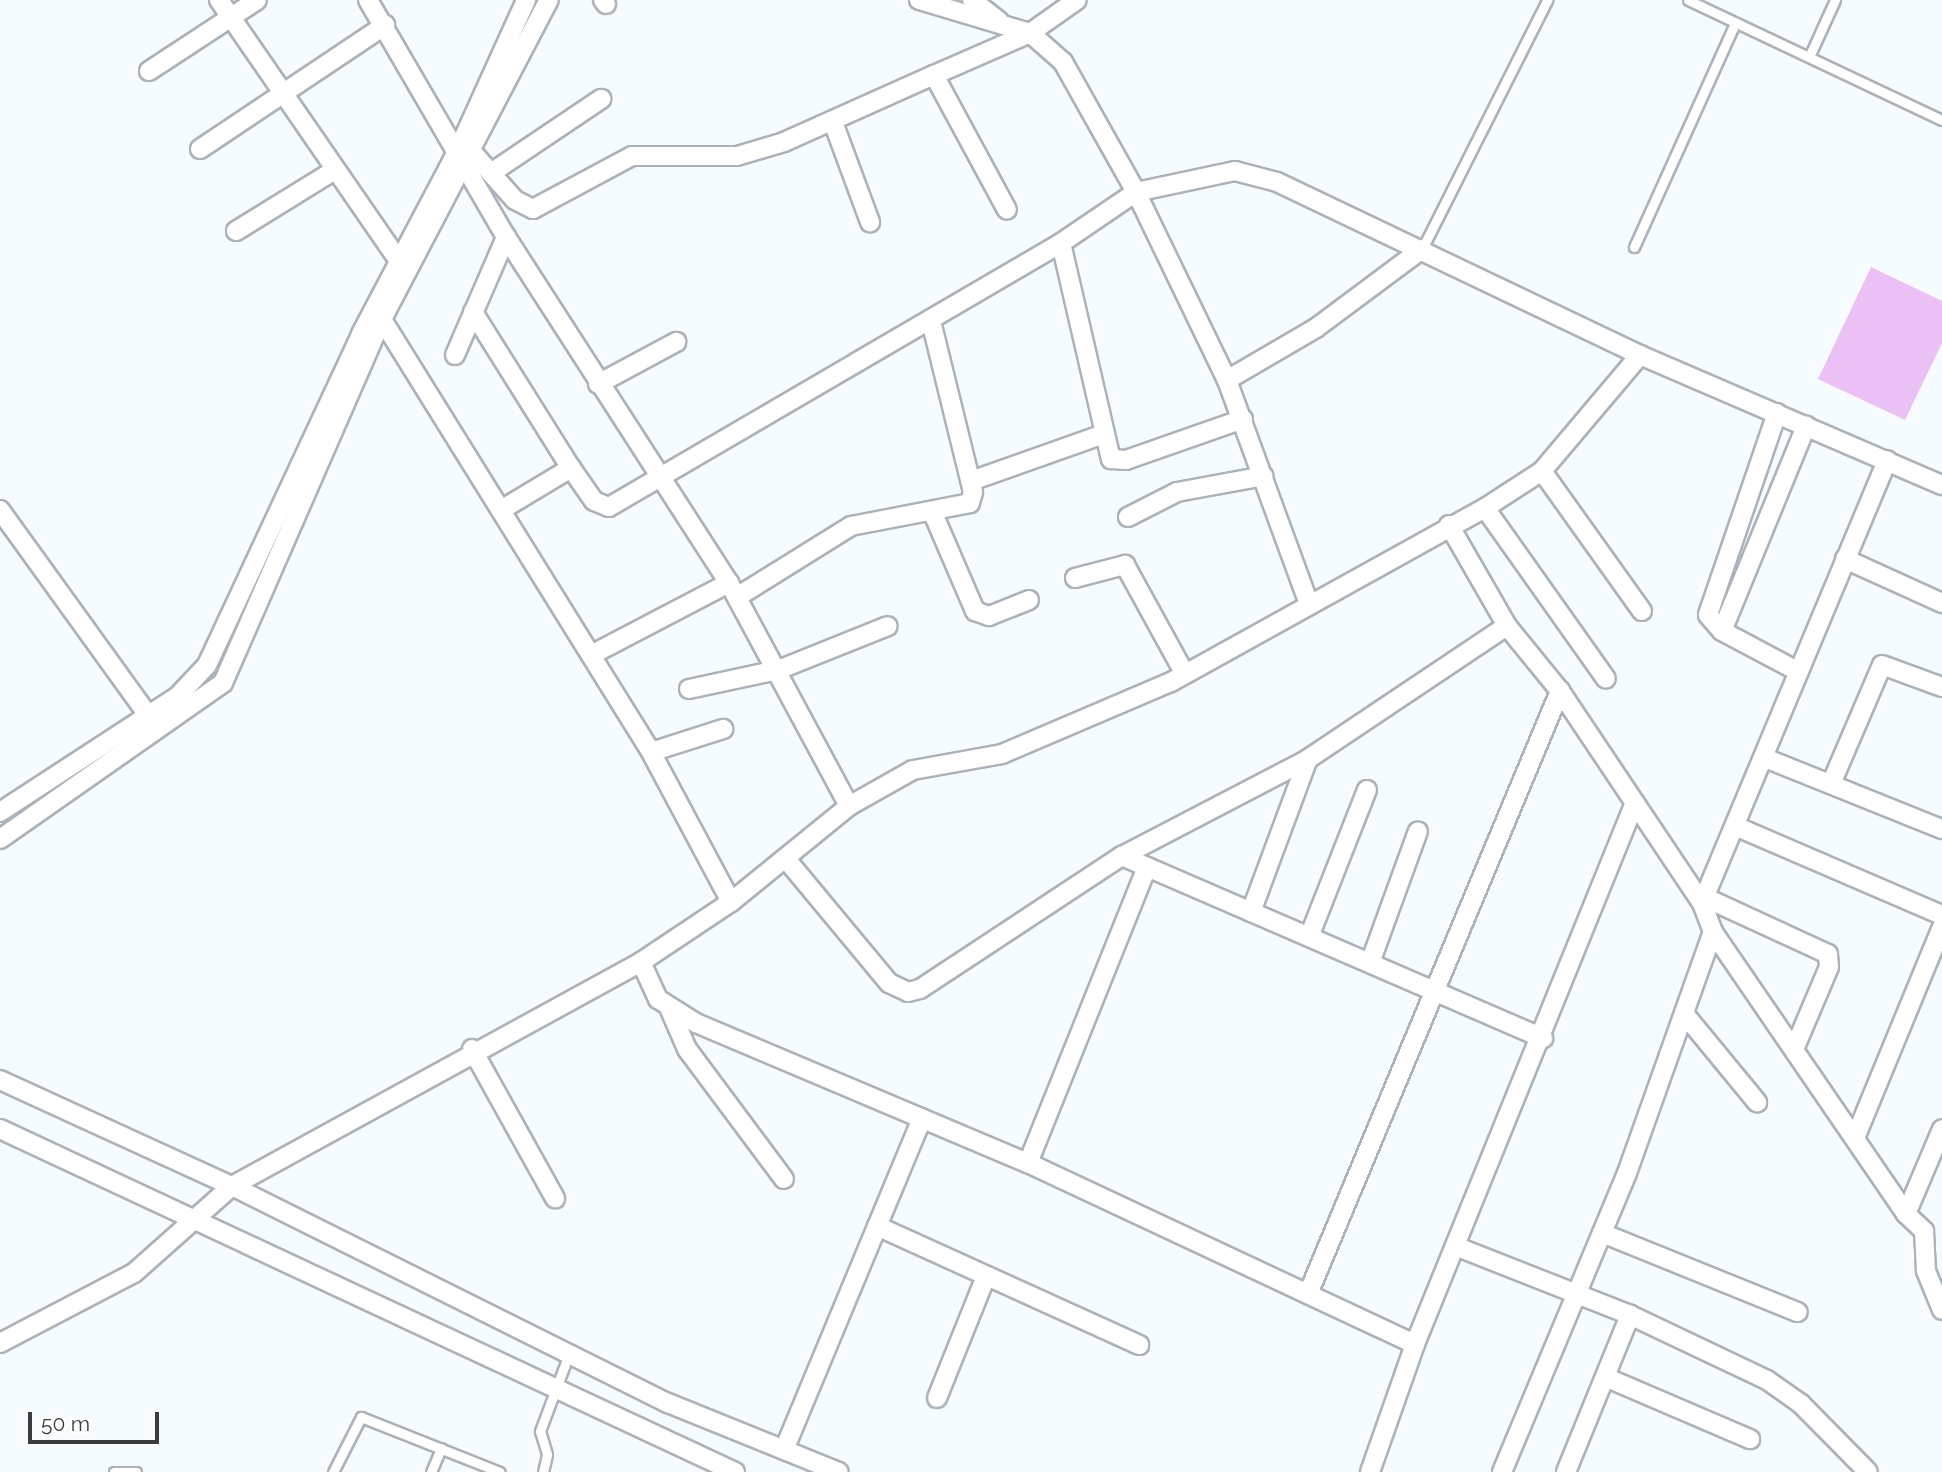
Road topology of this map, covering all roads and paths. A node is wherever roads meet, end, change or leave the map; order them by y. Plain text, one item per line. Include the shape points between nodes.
1 (219, 0) edge
2 (257, 0) edge
3 (368, 0) edge
4 (526, 0) edge
5 (549, 0) edge
6 (919, 0) edge
7 (972, 0) edge
8 (1077, 0) edge
9 (1547, 0) edge
10 (1688, 0) edge
11 (1835, 0) edge
12 (230, 17) junction
13 (999, 21) junction
14 (1735, 23) junction
15 (385, 25) junction
16 (1030, 33) junction
17 (1809, 57) junction
18 (149, 72) dead end
19 (934, 75) junction
20 (279, 93) junction
21 (601, 99) dead end
22 (1942, 120) edge
23 (832, 122) junction
24 (200, 149) dead end
25 (466, 155) junction
26 (333, 171) junction
27 (491, 173) junction
28 (1136, 192) junction
29 (1007, 210) dead end
30 (870, 222) dead end
31 (236, 231) dead end
32 (506, 237) junction
33 (1061, 243) junction
34 (1634, 247) dead end
35 (1422, 249) junction
36 (398, 259) junction
37 (473, 312) junction
38 (378, 313) junction
39 (931, 321) junction
40 (676, 342) dead end
41 (455, 355) dead end
42 (1640, 355) junction
43 (1227, 380) junction
44 (598, 384) junction
45 (1777, 413) junction
46 (1244, 419) junction
47 (1806, 426) junction
48 (1104, 434) junction
49 (1887, 460) junction
50 (571, 468) junction
51 (1542, 471) junction
52 (1264, 476) junction
53 (659, 480) junction
54 (971, 481) junction
55 (1942, 485) edge
56 (1485, 508) junction
57 (0, 510) edge
58 (501, 510) junction
59 (932, 511) junction
60 (1128, 517) dead end
61 (1449, 525) junction
62 (1845, 559) junction
63 (1075, 578) dead end
64 (733, 590) junction
65 (1029, 600) dead end
66 (1942, 603) edge
67 (1309, 604) junction
68 (1642, 611) dead end
69 (888, 626) dead end
70 (1507, 626) junction
71 (1722, 631) junction
72 (214, 653) junction
73 (591, 655) junction
74 (234, 664) junction
75 (778, 670) junction
76 (1799, 672) junction
77 (1185, 674) junction
78 (1606, 679) dead end
79 (1942, 687) edge
80 (689, 689) dead end
81 (1560, 691) junction
82 (147, 715) junction
83 (723, 729) dead end
84 (651, 752) junction
85 (1765, 758) junction
86 (1308, 759) junction
87 (1831, 784) junction
88 (1367, 790) dead end
89 (1634, 805) junction
90 (849, 806) junction
91 (0, 812) edge
92 (1735, 826) junction
93 (1942, 829) edge
94 (1418, 831) dead end
95 (0, 839) edge
96 (1122, 856) junction
97 (786, 859) junction
98 (1147, 867) junction
99 (1703, 900) junction
100 (731, 902) junction
101 (1251, 912) junction
102 (1942, 915) edge
103 (1942, 928) edge
104 (1713, 932) junction
105 (1310, 937) junction
106 (641, 962) junction
107 (1370, 963) junction
108 (1435, 991) junction
109 (670, 1010) junction
110 (1686, 1016) junction
111 (1544, 1038) junction
112 (1795, 1047) junction
113 (472, 1049) junction
114 (0, 1080) edge
115 (1757, 1102) dead end
116 (922, 1119) junction
117 (0, 1129) edge
118 (1942, 1129) edge
119 (1856, 1138) junction
120 (1936, 1162) edge
121 (1028, 1163) junction
122 (784, 1179) dead end
123 (232, 1186) junction
124 (555, 1198) dead end
125 (1906, 1214) junction
126 (194, 1216) junction
127 (877, 1226) junction
128 (1933, 1229) edge
129 (1602, 1233) junction
130 (1455, 1246) junction
131 (986, 1276) junction
132 (1308, 1294) junction
133 (1576, 1294) junction
134 (1942, 1310) edge
135 (1798, 1312) dead end
136 (1630, 1315) junction
137 (0, 1343) edge
138 (1415, 1344) junction
139 (1139, 1345) dead end
140 (569, 1354) junction
141 (1605, 1377) junction
142 (555, 1391) junction
143 (937, 1398) dead end
144 (1750, 1439) dead end
145 (441, 1448) junction
146 (784, 1450) junction
147 (708, 1466) edge
148 (114, 1472) edge
149 (136, 1472) edge
150 (333, 1472) edge
151 (432, 1472) edge
152 (500, 1472) edge
153 (543, 1472) edge
154 (735, 1472) edge
155 (839, 1472) edge
156 (1370, 1472) edge
157 (1502, 1472) edge
158 (1566, 1472) edge
159 (1868, 1472) edge

1 - 12 street
2 - 12 street
3 - 15 street
4 - 25 street
5 - 25 street
6 - 13 street
7 - 13 street
8 - 16 street
9 - 35 lane
10 - 14 lane
11 - 17 lane
12 - 18 street
12 - 20 street
13 - 16 street
14 - 17 lane
14 - 34 lane
15 - 20 street
15 - 25 street
16 - 19 street
16 - 28 street via 1063,62
17 - 22 lane
19 - 23 street
19 - 29 street
20 - 24 street
20 - 26 street
21 - 27 street
23 - 27 street via 737,156 632,156 533,209
23 - 30 street
25 - 27 street
25 - 32 street
25 - 36 street
25 - 38 street
26 - 31 street
26 - 36 street
28 - 33 street
28 - 35 street via 1235,171 1277,182
28 - 43 street
32 - 37 street
32 - 44 street
33 - 39 street
33 - 48 street
35 - 42 street
35 - 43 street via 1317,328
36 - 38 street
37 - 41 street
37 - 50 street
38 - 58 street
38 - 72 street
38 - 74 street
39 - 53 street
39 - 54 street
40 - 44 street
42 - 45 street
42 - 51 street
43 - 46 street
44 - 53 street
45 - 47 street
45 - 71 street via 1709,606 1711,622
46 - 48 street via 1117,461
46 - 52 street
47 - 49 street
47 - 71 street
48 - 54 street
49 - 55 street
49 - 62 street
50 - 53 street via 594,501 608,507
50 - 58 street
51 - 56 street
51 - 68 street
52 - 60 street via 1177,492
52 - 67 street
53 - 64 street
54 - 59 street via 970,503
56 - 61 street
56 - 78 street
57 - 82 street
58 - 73 street
59 - 64 street via 850,526
59 - 65 street via 975,611 989,616
61 - 67 street
61 - 70 street
62 - 66 street
62 - 76 street
63 - 77 street via 1125,565
64 - 73 street
64 - 75 street
67 - 77 street
69 - 75 street
70 - 81 street
70 - 86 street
71 - 76 street
72 - 74 street
72 - 82 street via 194,682
73 - 84 street
74 - 95 street via 205,701
75 - 80 street
75 - 90 street
76 - 85 street
77 - 90 street via 1002,754 913,770
79 - 87 street via 1882,665
81 - 89 street
81 - 108 street
82 - 91 street
83 - 84 street
84 - 100 street
85 - 87 street
85 - 92 street
86 - 96 street
86 - 101 street
87 - 93 street
88 - 105 street
89 - 99 street
89 - 111 street
90 - 97 street
92 - 99 street
92 - 102 street
94 - 107 street
96 - 97 street via 908,992 890,984
96 - 98 street
97 - 100 street
98 - 101 street
98 - 121 street
99 - 104 street
99 - 112 street via 1828,954 1829,967
100 - 106 street
101 - 105 street
103 - 119 street
104 - 110 street
104 - 112 street
105 - 107 street
106 - 109 street
106 - 113 street
107 - 108 street
108 - 111 street
108 - 132 street
109 - 116 street
109 - 122 street via 687,1049
110 - 115 street
110 - 129 street
111 - 130 street
112 - 119 street
113 - 123 street
113 - 124 street
114 - 123 street
116 - 121 street
116 - 127 street
117 - 126 street
118 - 120 street
119 - 125 street
120 - 125 street
121 - 132 street
123 - 126 street
123 - 140 street
125 - 128 street
126 - 137 street via 134,1273
126 - 142 street
127 - 131 street
127 - 146 street
128 - 134 street via 1926,1271
129 - 133 street
129 - 135 street
130 - 133 street
130 - 138 street
131 - 139 street
131 - 143 street
132 - 138 street
133 - 136 street
133 - 157 street
136 - 141 street
136 - 159 street via 1767,1380 1801,1404
138 - 156 street
140 - 142 lane
140 - 146 street
141 - 144 street
141 - 158 street
142 - 147 street
142 - 153 lane via 538,1439 547,1454
145 - 150 lane via 361,1417
145 - 151 lane
145 - 152 lane
146 - 155 street
147 - 154 street
148 - 149 lane

